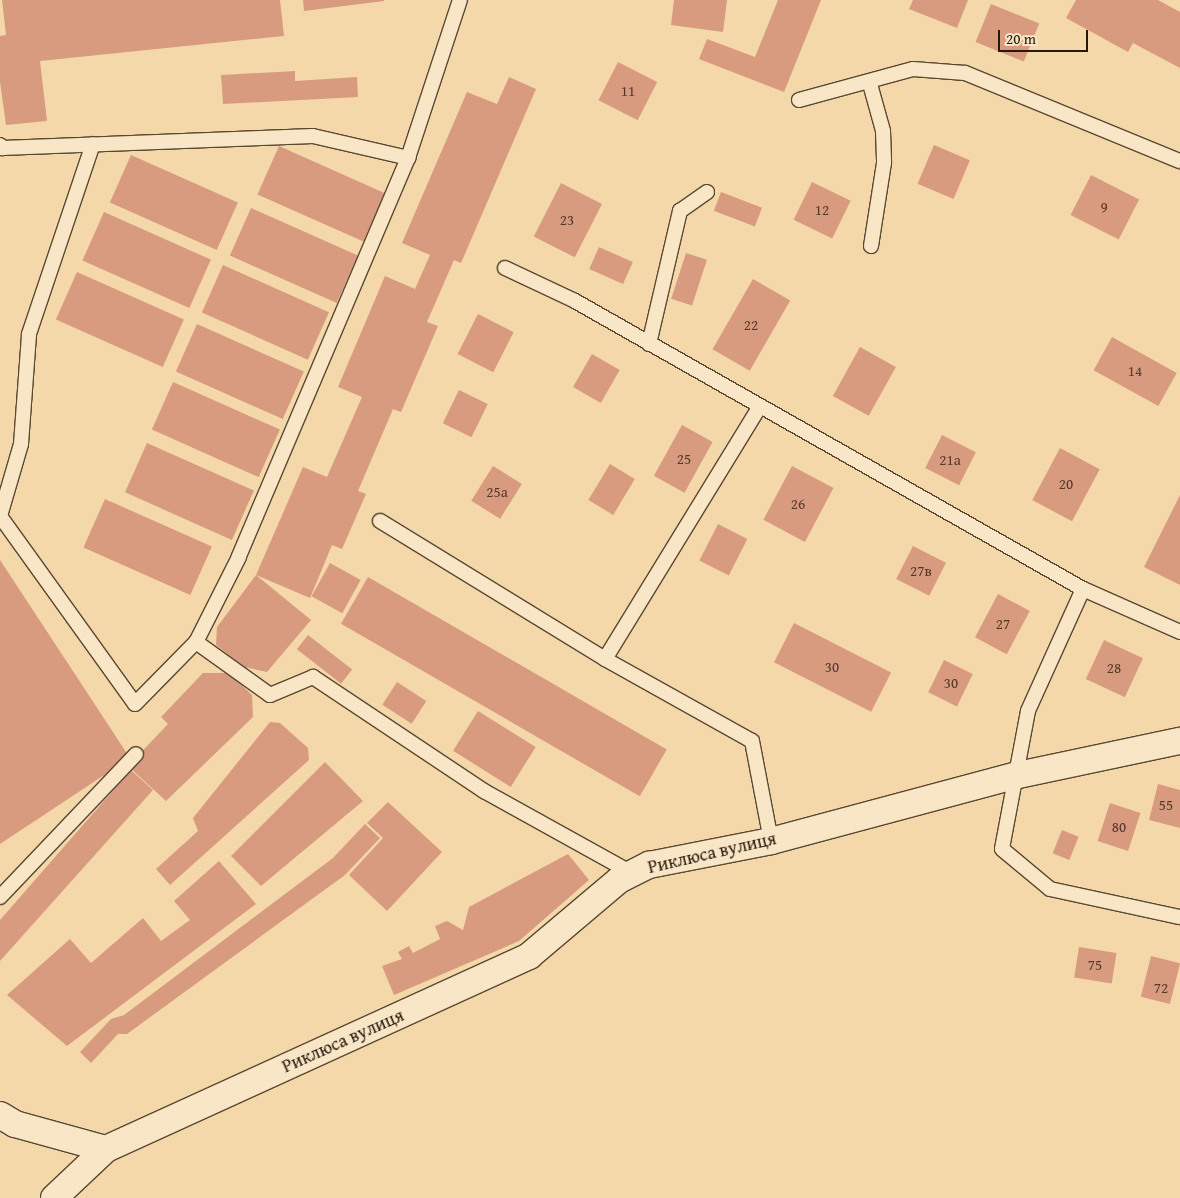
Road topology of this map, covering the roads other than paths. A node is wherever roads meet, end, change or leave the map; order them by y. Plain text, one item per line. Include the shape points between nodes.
1 (460, 0) edge
2 (870, 84) junction
3 (799, 100) dead end
4 (93, 144) junction
5 (1, 149) edge
6 (408, 158) junction
7 (1180, 161) edge
8 (707, 192) dead end
9 (871, 246) dead end
10 (505, 268) dead end
11 (649, 344) junction
12 (759, 408) junction
13 (0, 516) edge
14 (380, 521) dead end
15 (1083, 589) junction
16 (1180, 632) edge
17 (196, 642) junction
18 (606, 659) junction
19 (1180, 741) edge
20 (136, 754) dead end
21 (1018, 775) junction
22 (771, 840) junction
23 (632, 874) junction
24 (0, 897) edge
25 (1180, 917) edge
26 (0, 1115) edge
27 (106, 1149) junction
28 (54, 1198) edge

1 - 6 lane
2 - 3 lane
2 - 7 lane via 913,69 965,72
2 - 9 lane via 883,131 884,164
4 - 5 lane
4 - 6 lane via 313,136
4 - 13 lane via 29,334 21,444
6 - 17 lane via 239,557
8 - 11 lane via 680,212
10 - 11 lane via 575,301
11 - 12 lane
12 - 15 lane
12 - 18 lane
13 - 17 lane via 135,704
14 - 18 lane
15 - 16 lane
15 - 21 lane via 1028,711
17 - 23 lane via 270,694 313,677 484,791
18 - 22 lane via 752,741
19 - 21 street, Риклюса вулиця
20 - 24 lane
21 - 22 street, Риклюса вулиця
21 - 25 lane via 1002,849 1050,889
22 - 23 street, Риклюса вулиця via 649,865
23 - 27 street, Риклюса вулиця via 619,880 529,956
26 - 27 street via 15,1124
27 - 28 street, Риклюса вулиця

